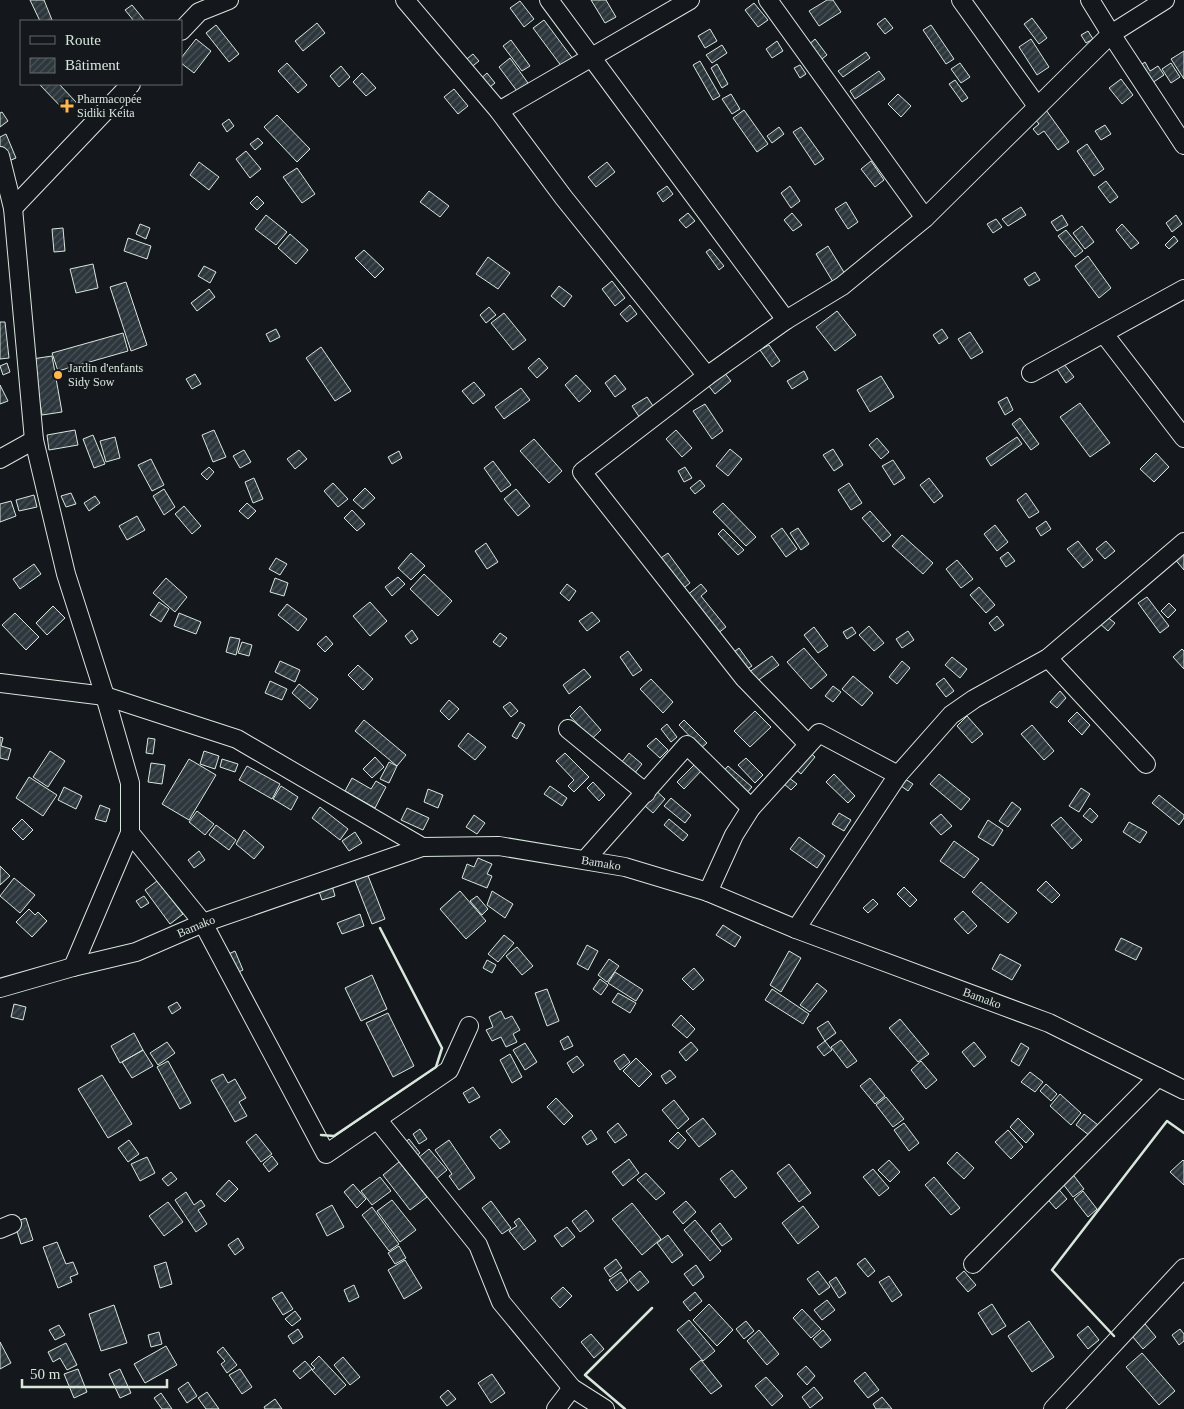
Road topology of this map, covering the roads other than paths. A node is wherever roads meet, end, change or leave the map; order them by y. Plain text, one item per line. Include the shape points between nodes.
1 (229, 0) edge
2 (405, 0) edge
3 (549, 0) edge
4 (690, 0) edge
5 (768, 0) edge
6 (961, 0) edge
7 (1090, 0) edge
8 (1166, 0) edge
9 (182, 30) edge
10 (1111, 34) junction
11 (591, 57) junction
12 (130, 85) edge
13 (1037, 106) junction
14 (499, 111) junction
15 (1184, 145) edge
16 (0, 156) edge
17 (13, 208) junction
18 (925, 218) junction
19 (1184, 289) edge
20 (786, 320) junction
21 (1104, 334) junction
22 (1031, 373) dead end
23 (706, 376) junction
24 (1184, 438) edge
25 (34, 440) junction
26 (0, 459) edge
27 (1184, 542) edge
28 (1048, 658) junction
29 (0, 683) edge
30 (106, 696) junction
31 (568, 729) dead end
32 (808, 744) junction
33 (1146, 764) dead end
34 (898, 775) junction
35 (646, 792) junction
36 (751, 808) junction
37 (130, 833) junction
38 (422, 847) junction
39 (585, 860) junction
40 (708, 892) junction
41 (203, 922) junction
42 (796, 929) junction
43 (72, 967) junction
44 (0, 988) edge
45 (469, 1026) dead end
46 (1158, 1077) junction
47 (1184, 1090) edge
48 (377, 1119) junction
49 (973, 1264) dead end
50 (1184, 1268) edge
51 (572, 1388) junction
52 (556, 1409) edge
53 (605, 1409) edge
54 (1053, 1409) edge

1 - 9 street via 199,12
2 - 14 street
3 - 11 street
4 - 11 street
5 - 18 street
6 - 13 street
7 - 10 street
8 - 10 street
10 - 13 street
10 - 15 street
11 - 14 street
11 - 20 street
12 - 17 street
13 - 18 street
14 - 23 street
16 - 17 street
17 - 25 street
18 - 20 street via 842,286
19 - 21 street
20 - 23 street
21 - 22 street
21 - 24 street
23 - 32 street via 582,472 744,678
25 - 26 street
25 - 30 street via 66,574
27 - 28 street
28 - 33 street
28 - 34 street via 951,715
29 - 30 street
30 - 37 street via 130,783
30 - 38 street via 237,739
31 - 35 street
32 - 34 street via 818,732
32 - 36 street
34 - 42 street
35 - 36 street via 687,745
35 - 39 street
36 - 40 street via 734,835
37 - 41 street
37 - 43 street
38 - 39 street, Bamako via 499,846
38 - 41 street, Bamako
39 - 40 street, Bamako via 625,867
40 - 42 street, Bamako
41 - 43 street, Bamako via 136,952
41 - 48 street via 326,1154
42 - 46 street, Bamako via 1049,1023
43 - 44 street, Bamako
45 - 48 street via 449,1070
46 - 47 street, Bamako
46 - 49 street
48 - 51 street via 478,1245 501,1302
50 - 54 street
51 - 52 street
51 - 53 street

